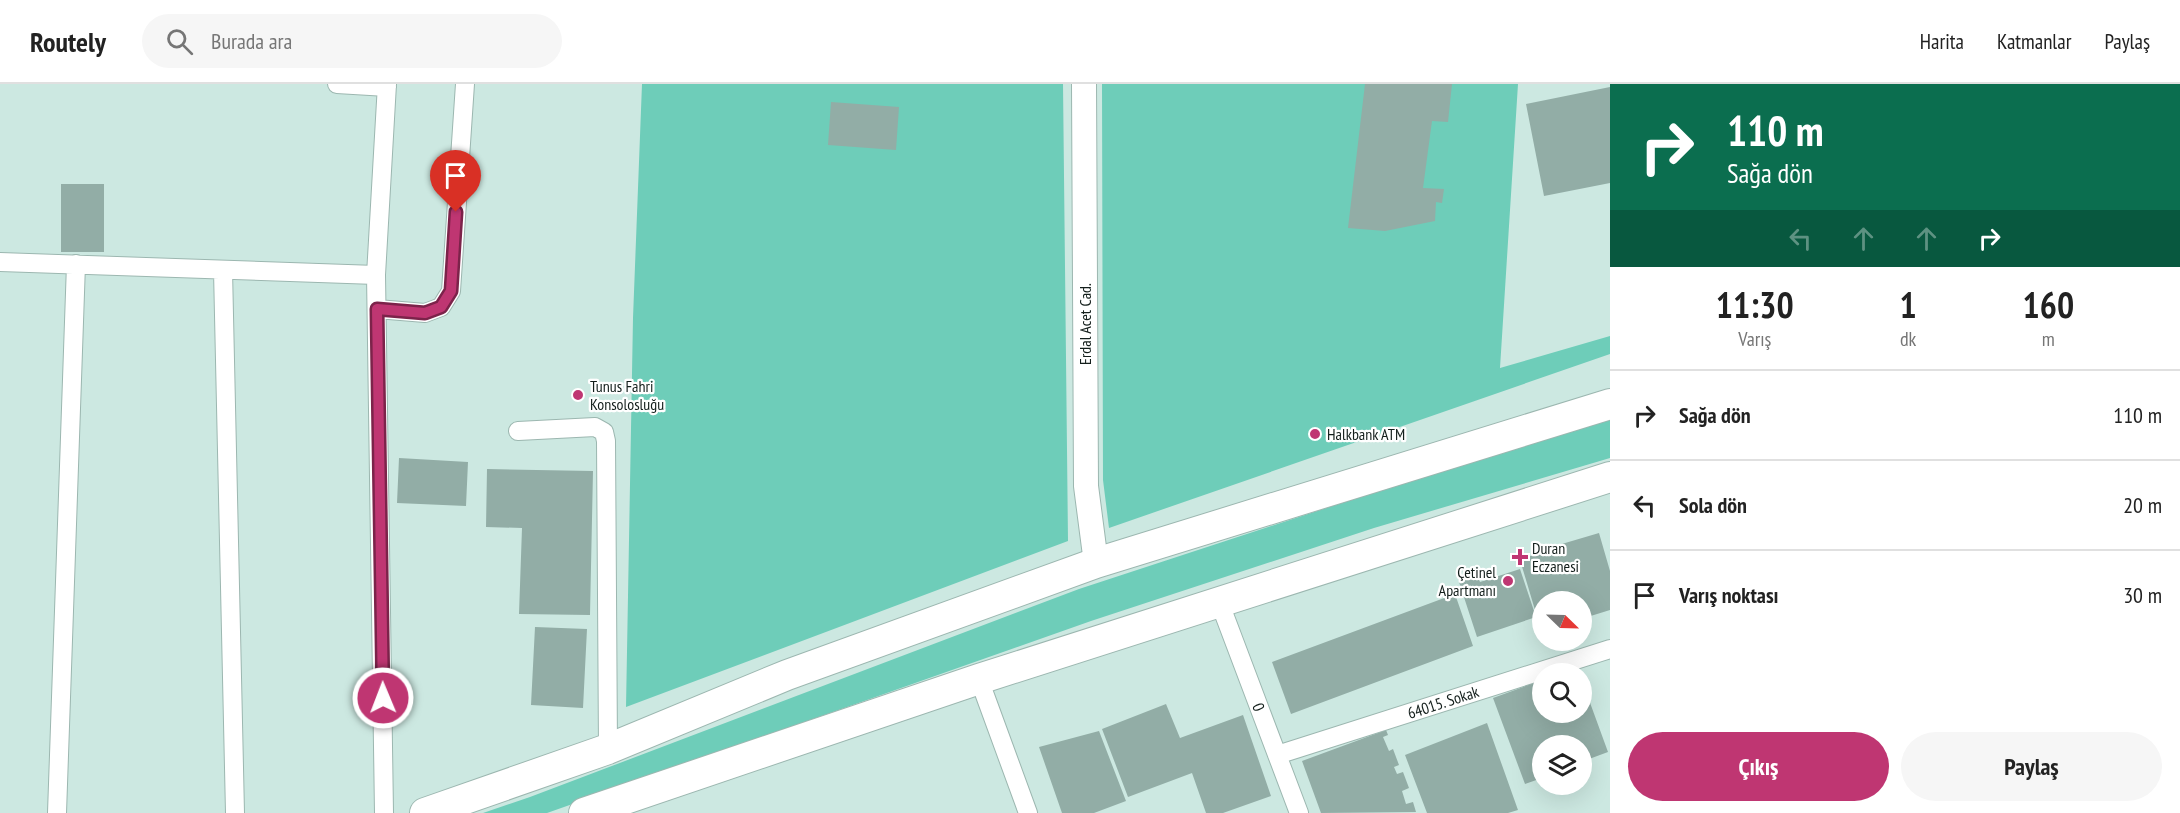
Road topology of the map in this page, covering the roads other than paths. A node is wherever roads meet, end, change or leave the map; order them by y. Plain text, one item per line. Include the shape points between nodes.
1 (337, 84) edge
2 (465, 84) edge
3 (1084, 84) edge
4 (387, 86) edge
5 (0, 262) edge
6 (76, 264) junction
7 (223, 270) junction
8 (376, 275) junction
9 (377, 309) junction
10 (1610, 404) edge
11 (518, 431) dead end
12 (1610, 477) edge
13 (1096, 563) junction
14 (1219, 601) junction
15 (1610, 649) edge
16 (979, 679) junction
17 (608, 749) junction
18 (1277, 755) junction
19 (57, 813) edge
20 (235, 813) edge
21 (384, 813) edge
22 (425, 813) edge
23 (584, 813) edge
24 (1028, 813) edge
25 (1299, 813) edge

1 - 4 street
2 - 9 street via 451,291 441,307 425,313
3 - 13 street, Erdal Acet Cad. via 1086,486
4 - 8 street
5 - 6 street
6 - 7 street
6 - 19 street
7 - 8 street
7 - 20 street
8 - 9 street
9 - 21 street
10 - 13 main road
11 - 17 street via 595,427 604,432
12 - 14 main road
13 - 17 main road via 787,675
14 - 16 main road
14 - 18 street, 0
15 - 18 street, 64015. Sokak
16 - 23 main road
16 - 24 street
17 - 22 main road
18 - 25 street, 0

